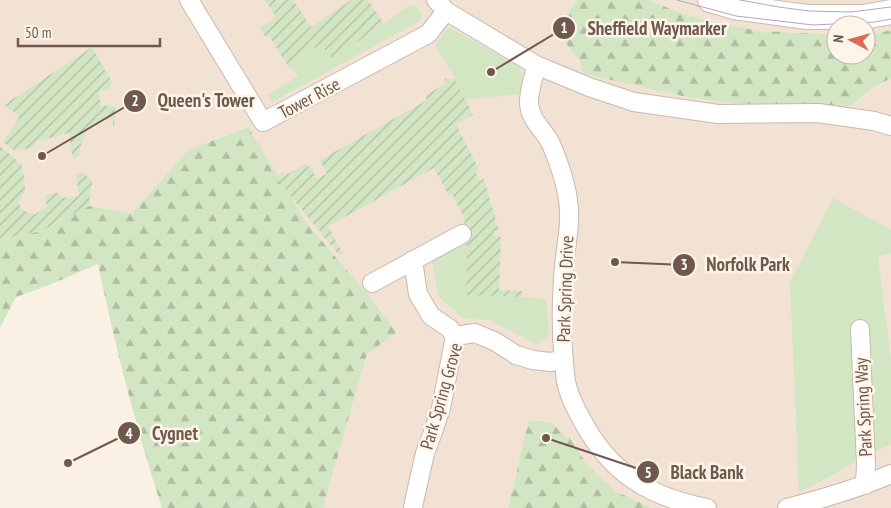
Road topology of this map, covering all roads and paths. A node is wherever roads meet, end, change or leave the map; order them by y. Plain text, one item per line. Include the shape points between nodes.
1 (189, 0) edge
2 (710, 0) edge
3 (441, 5) edge
4 (891, 12) edge
5 (536, 65) junction
6 (891, 126) edge
7 (462, 234) dead end
8 (413, 260) junction
9 (372, 283) dead end
10 (860, 329) dead end
11 (455, 336) junction
12 (564, 360) junction
13 (891, 474) edge
14 (866, 485) junction
15 (414, 508) edge
16 (707, 508) edge
17 (787, 508) edge

1 - 3 street, Tower Rise via 263,122 428,34
2 - 4 street via 734,7 808,17 863,17
3 - 5 street
5 - 6 street via 634,102 718,114 818,113
5 - 12 street, Park Spring Drive via 529,103 533,117 550,141 568,200 561,309
7 - 8 street
8 - 9 street
8 - 11 street via 418,294 431,316
10 - 14 street, Park Spring Way
11 - 12 street, Park Spring Grove via 475,333 516,355 550,362
11 - 15 street, Park Spring Grove via 441,408 425,453
12 - 16 street, Park Spring Drive via 566,382 574,407 605,456 641,486
13 - 14 street
14 - 17 street

